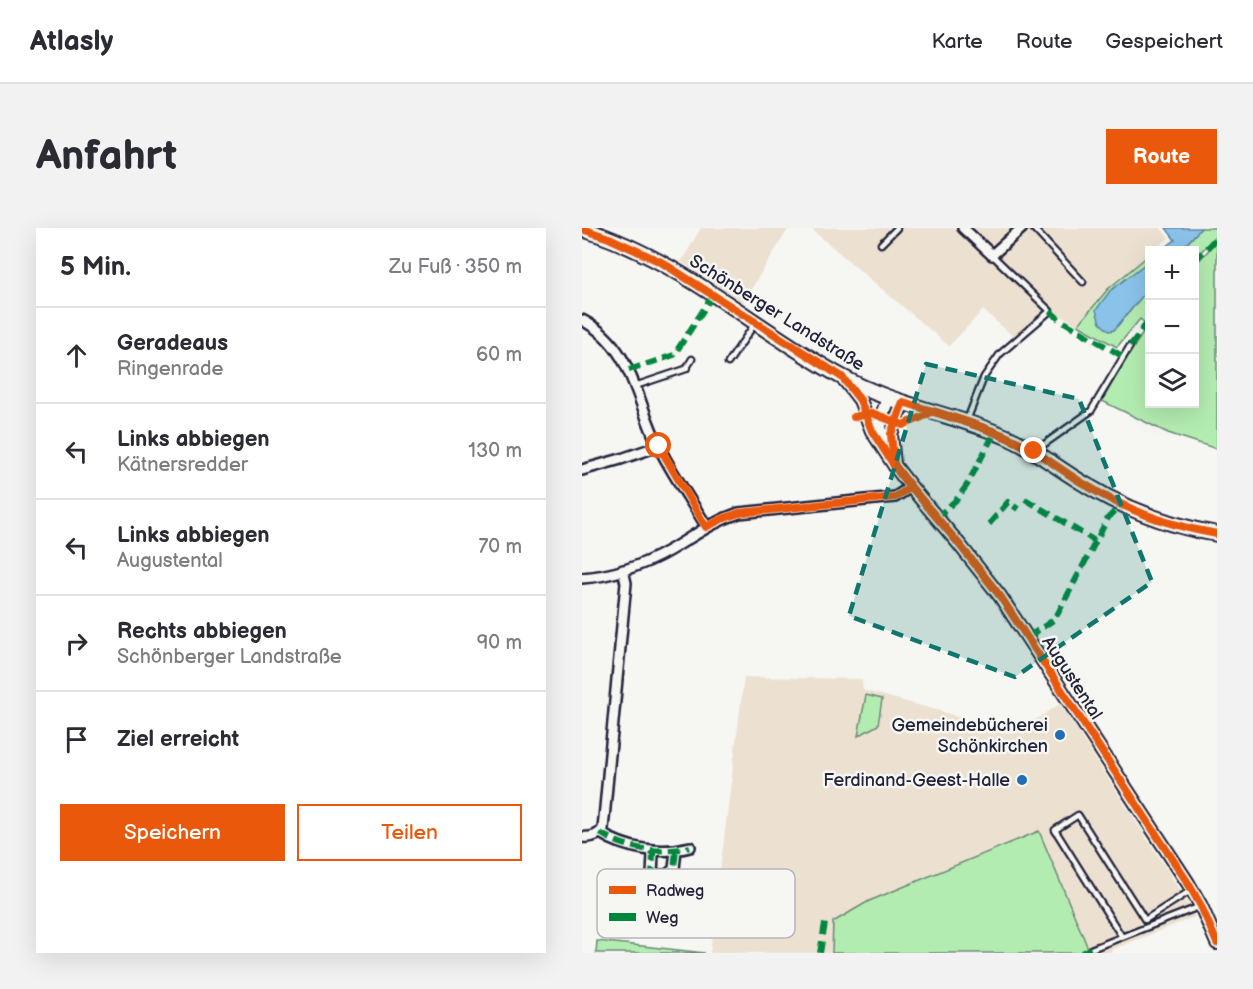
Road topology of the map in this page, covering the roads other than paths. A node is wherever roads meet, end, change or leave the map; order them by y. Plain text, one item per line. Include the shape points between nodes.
1 (897, 228) edge
2 (963, 228) edge
3 (1022, 228) edge
4 (1033, 228) edge
5 (582, 229) edge
6 (881, 244) dead end
7 (992, 255) junction
8 (1083, 282) dead end
9 (582, 320) edge
10 (755, 322) junction
11 (1130, 346) dead end
12 (692, 359) dead end
13 (728, 363) dead end
14 (842, 377) junction
15 (635, 386) junction
16 (890, 397) junction
17 (903, 402) junction
18 (966, 422) junction
19 (880, 444) junction
20 (659, 446) junction
21 (1034, 451) junction
22 (894, 465) junction
23 (582, 470) edge
24 (910, 488) junction
25 (706, 527) junction
26 (1217, 534) edge
27 (623, 570) junction
28 (582, 578) edge
29 (600, 834) junction
30 (582, 837) edge
31 (690, 847) dead end
32 (676, 850) junction
33 (650, 851) junction
34 (652, 869) edge
35 (674, 869) edge
36 (1192, 890) junction
37 (1201, 906) junction
38 (1122, 937) junction
39 (1217, 943) edge
40 (1091, 949) dead end

1 - 6 lane
2 - 7 street
3 - 7 street
4 - 8 lane
5 - 10 main road, Schönberger Landstraße via 661,262
7 - 18 lane via 1050,311 1000,354 984,377
9 - 15 street via 608,339
10 - 13 lane
10 - 14 main road, Schönberger Landstraße
11 - 21 lane via 1091,411
12 - 15 lane via 686,369
14 - 16 main road, Schönberger Landstraße
14 - 19 street, Augustental via 860,400
15 - 20 street
16 - 17 main road, Schönberger Landstraße
16 - 19 street via 881,416
17 - 18 main road, Schönberger Landstraße
17 - 22 street, Augustental via 891,434
18 - 21 main road, Schönberger Landstraße
19 - 22 street, Augustental
20 - 23 street
20 - 25 street
21 - 26 main road, Schönberger Landstraße via 1120,505 1193,530
22 - 24 street, Augustental
24 - 25 street via 895,497 739,513
24 - 36 street, Augustental via 1000,596
25 - 27 street via 653,559
27 - 28 street
27 - 29 street via 626,583
29 - 30 street
29 - 33 street
31 - 32 street
32 - 33 street
32 - 35 street
33 - 34 street
36 - 37 street, Augustental
36 - 38 lane via 1145,920 1078,815 1055,830
37 - 38 lane
37 - 39 street, Augustental
38 - 40 lane

